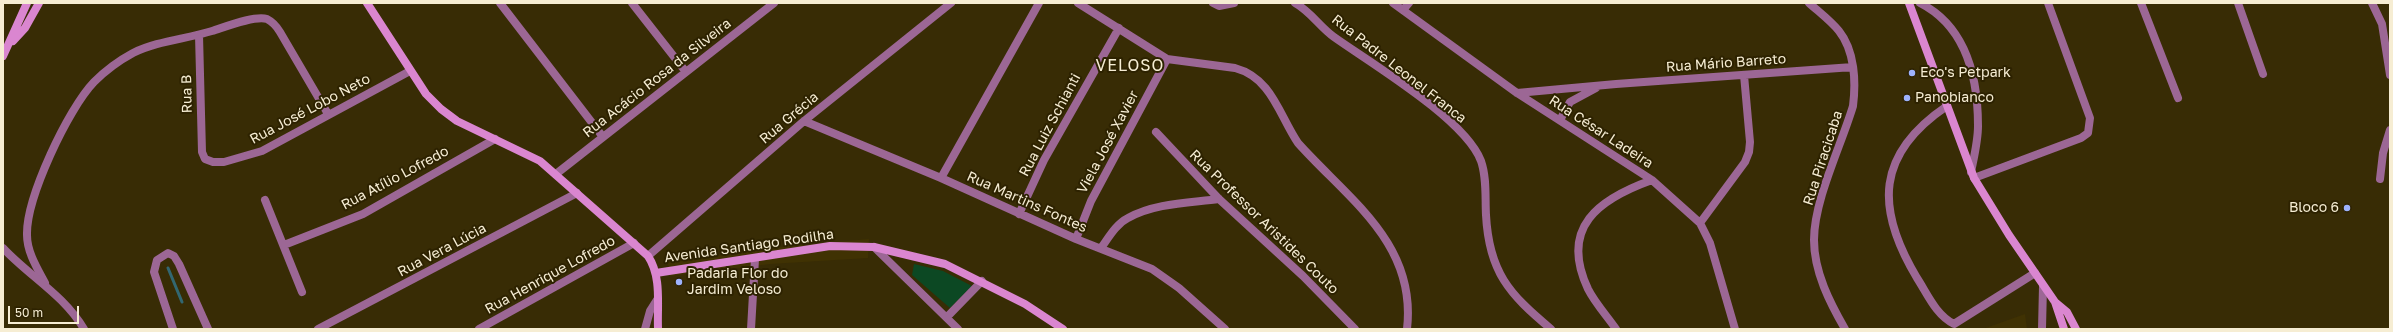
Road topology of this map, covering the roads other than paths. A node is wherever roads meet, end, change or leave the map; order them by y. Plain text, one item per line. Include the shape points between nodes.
1 (27, 3) edge
2 (39, 3) edge
3 (367, 3) edge
4 (500, 3) edge
5 (633, 3) edge
6 (774, 3) edge
7 (951, 3) edge
8 (1039, 3) edge
9 (1078, 3) edge
10 (1212, 3) edge
11 (1234, 3) edge
12 (1295, 3) edge
13 (1393, 3) edge
14 (1409, 3) edge
15 (1909, 3) edge
16 (1920, 3) edge
17 (2048, 3) edge
18 (2142, 3) edge
19 (2238, 3) edge
20 (2372, 3) edge
21 (1810, 4) edge
22 (1403, 10) junction
23 (1119, 28) junction
24 (199, 35) junction
25 (9, 46) junction
26 (3, 56) edge
27 (1167, 59) junction
28 (1853, 67) junction
29 (410, 71) junction
30 (686, 72) junction
31 (2264, 74) dead end
32 (1744, 75) junction
33 (2390, 75) edge
34 (1600, 86) junction
35 (1517, 93) junction
36 (2178, 98) dead end
37 (1947, 106) junction
38 (328, 114) junction
39 (1560, 120) junction
40 (804, 121) junction
41 (2390, 130) edge
42 (1156, 132) dead end
43 (603, 137) junction
44 (495, 139) junction
45 (202, 152) joint
46 (556, 174) junction
47 (1973, 175) junction
48 (941, 178) junction
49 (2380, 179) dead end
50 (1652, 180) junction
51 (577, 193) junction
52 (1219, 199) junction
53 (265, 200) dead end
54 (1019, 214) junction
55 (1700, 223) junction
56 (1076, 239) junction
57 (634, 243) junction
58 (284, 245) junction
59 (874, 247) junction
60 (3, 248) edge
61 (1101, 248) junction
62 (648, 256) junction
63 (755, 259) junction
64 (656, 273) junction
65 (2035, 273) junction
66 (982, 281) junction
67 (44, 283) junction
68 (2044, 286) junction
69 (302, 292) dead end
70 (656, 300) junction
71 (2055, 302) junction
72 (946, 317) junction
73 (1351, 328) edge
74 (84, 329) edge
75 (174, 329) edge
76 (208, 329) edge
77 (318, 329) edge
78 (479, 329) edge
79 (645, 329) edge
80 (658, 329) edge
81 (752, 329) edge
82 (958, 329) edge
83 (1063, 329) edge
84 (1226, 329) edge
85 (1408, 329) edge
86 (1551, 329) edge
87 (1616, 329) edge
88 (1735, 329) edge
89 (1845, 329) edge
90 (2042, 329) edge
91 (2064, 329) edge
92 (2076, 329) edge

1 - 25 main road
2 - 25 main road via 25,28
3 - 29 main road, Avenida Santiago Rodilha
4 - 43 street
5 - 30 street
6 - 30 street, Rua Acácio Rosa da Silveira
7 - 40 street, Rua Grécia
8 - 48 street
9 - 23 street
10 - 11 street via 1219,6
12 - 86 street, Rua Padre Leonel Franca via 1332,36 1447,119 1467,138 1476,150 1484,175 1487,230 1495,266 1518,298
13 - 22 street, Rua César Ladeira
14 - 22 street
15 - 37 main road
16 - 47 street via 1940,16 1952,28 1966,51 1973,73 1978,127
17 - 47 street via 2090,118 2088,133 2081,138
18 - 36 street
19 - 31 street
20 - 33 street via 2382,24
21 - 28 street, Rua Piracicaba via 1839,31 1847,45
22 - 35 street, Rua César Ladeira
23 - 27 street
23 - 54 street, Rua Luiz Schianti via 1044,160
24 - 38 street via 258,18 270,21 280,32
24 - 45 street, Rua B
24 - 67 street via 133,53 94,82 82,99 51,155 32,201 28,223 28,247
25 - 26 main road
27 - 56 street, Viela José Xavier via 1090,201
27 - 85 street via 1235,68 1260,81 1278,104 1298,143 1370,216 1385,236 1404,280
28 - 32 street, Rua Mário Barreto
28 - 89 street, Rua Piracicaba via 1853,106 1823,195 1815,225 1814,241 1815,255 1825,288
29 - 38 street, Rua José Lobo Neto
29 - 44 main road, Avenida Santiago Rodilha via 426,94 441,109 457,121
30 - 43 street, Rua Acácio Rosa da Silveira
32 - 34 street, Rua Mário Barreto
32 - 55 street via 1749,152 1745,162
34 - 35 street, Rua Mário Barreto
34 - 39 street, Rua Mário Barreto via 1570,102
35 - 39 street, Rua César Ladeira
37 - 47 main road
37 - 65 street via 1910,137 1900,151 1890,181 1890,214 1908,262 1942,318 1954,324
38 - 45 street, Rua José Lobo Neto via 262,151 246,157 213,162 205,159
39 - 50 street, Rua César Ladeira
40 - 48 street, Rua Martins Fontes
40 - 62 street, Rua Grécia
41 - 49 street via 2383,153
42 - 52 street, Rua Professor Aristides Couto
43 - 46 street, Rua Acácio Rosa da Silveira
44 - 46 main road, Avenida Santiago Rodilha via 540,161
44 - 58 street, Rua Atílio Lofredo via 363,214
46 - 51 main road, Avenida Santiago Rodilha
47 - 65 main road via 2009,236
48 - 54 street, Rua Martins Fontes
50 - 55 street, Rua César Ladeira
50 - 87 street via 1609,199 1585,224 1580,235 1578,253 1582,273 1589,290
51 - 57 main road, Avenida Santiago Rodilha
51 - 77 street, Rua Vera Lúcia
52 - 61 street via 1174,204 1133,216 1115,228
52 - 73 street, Rua Professor Aristides Couto via 1303,276
53 - 58 street
54 - 56 street, Rua Martins Fontes
55 - 88 street, Rua César Ladeira via 1710,243
56 - 61 street, Rua Martins Fontes
57 - 62 main road, Avenida Santiago Rodilha
57 - 78 street, Rua Henrique Lofredo
58 - 69 street
59 - 63 main road, Avenida Santiago Rodilha via 830,246
59 - 66 main road, Avenida Santiago Rodilha via 944,264
59 - 72 street
60 - 67 street
61 - 84 street, Rua Martins Fontes via 1152,269 1179,288
62 - 64 main road, Avenida Santiago Rodilha
63 - 64 main road, Avenida Santiago Rodilha
63 - 81 street
64 - 70 main road
65 - 68 main road
66 - 72 street
66 - 83 main road, Avenida Santiago Rodilha via 1025,304
67 - 74 street via 79,320
68 - 71 main road
68 - 90 street
70 - 79 street
70 - 80 main road
71 - 91 main road
71 - 92 main road via 2067,312
72 - 82 street
75 - 76 street via 154,272 157,260 168,253 174,256 179,264

